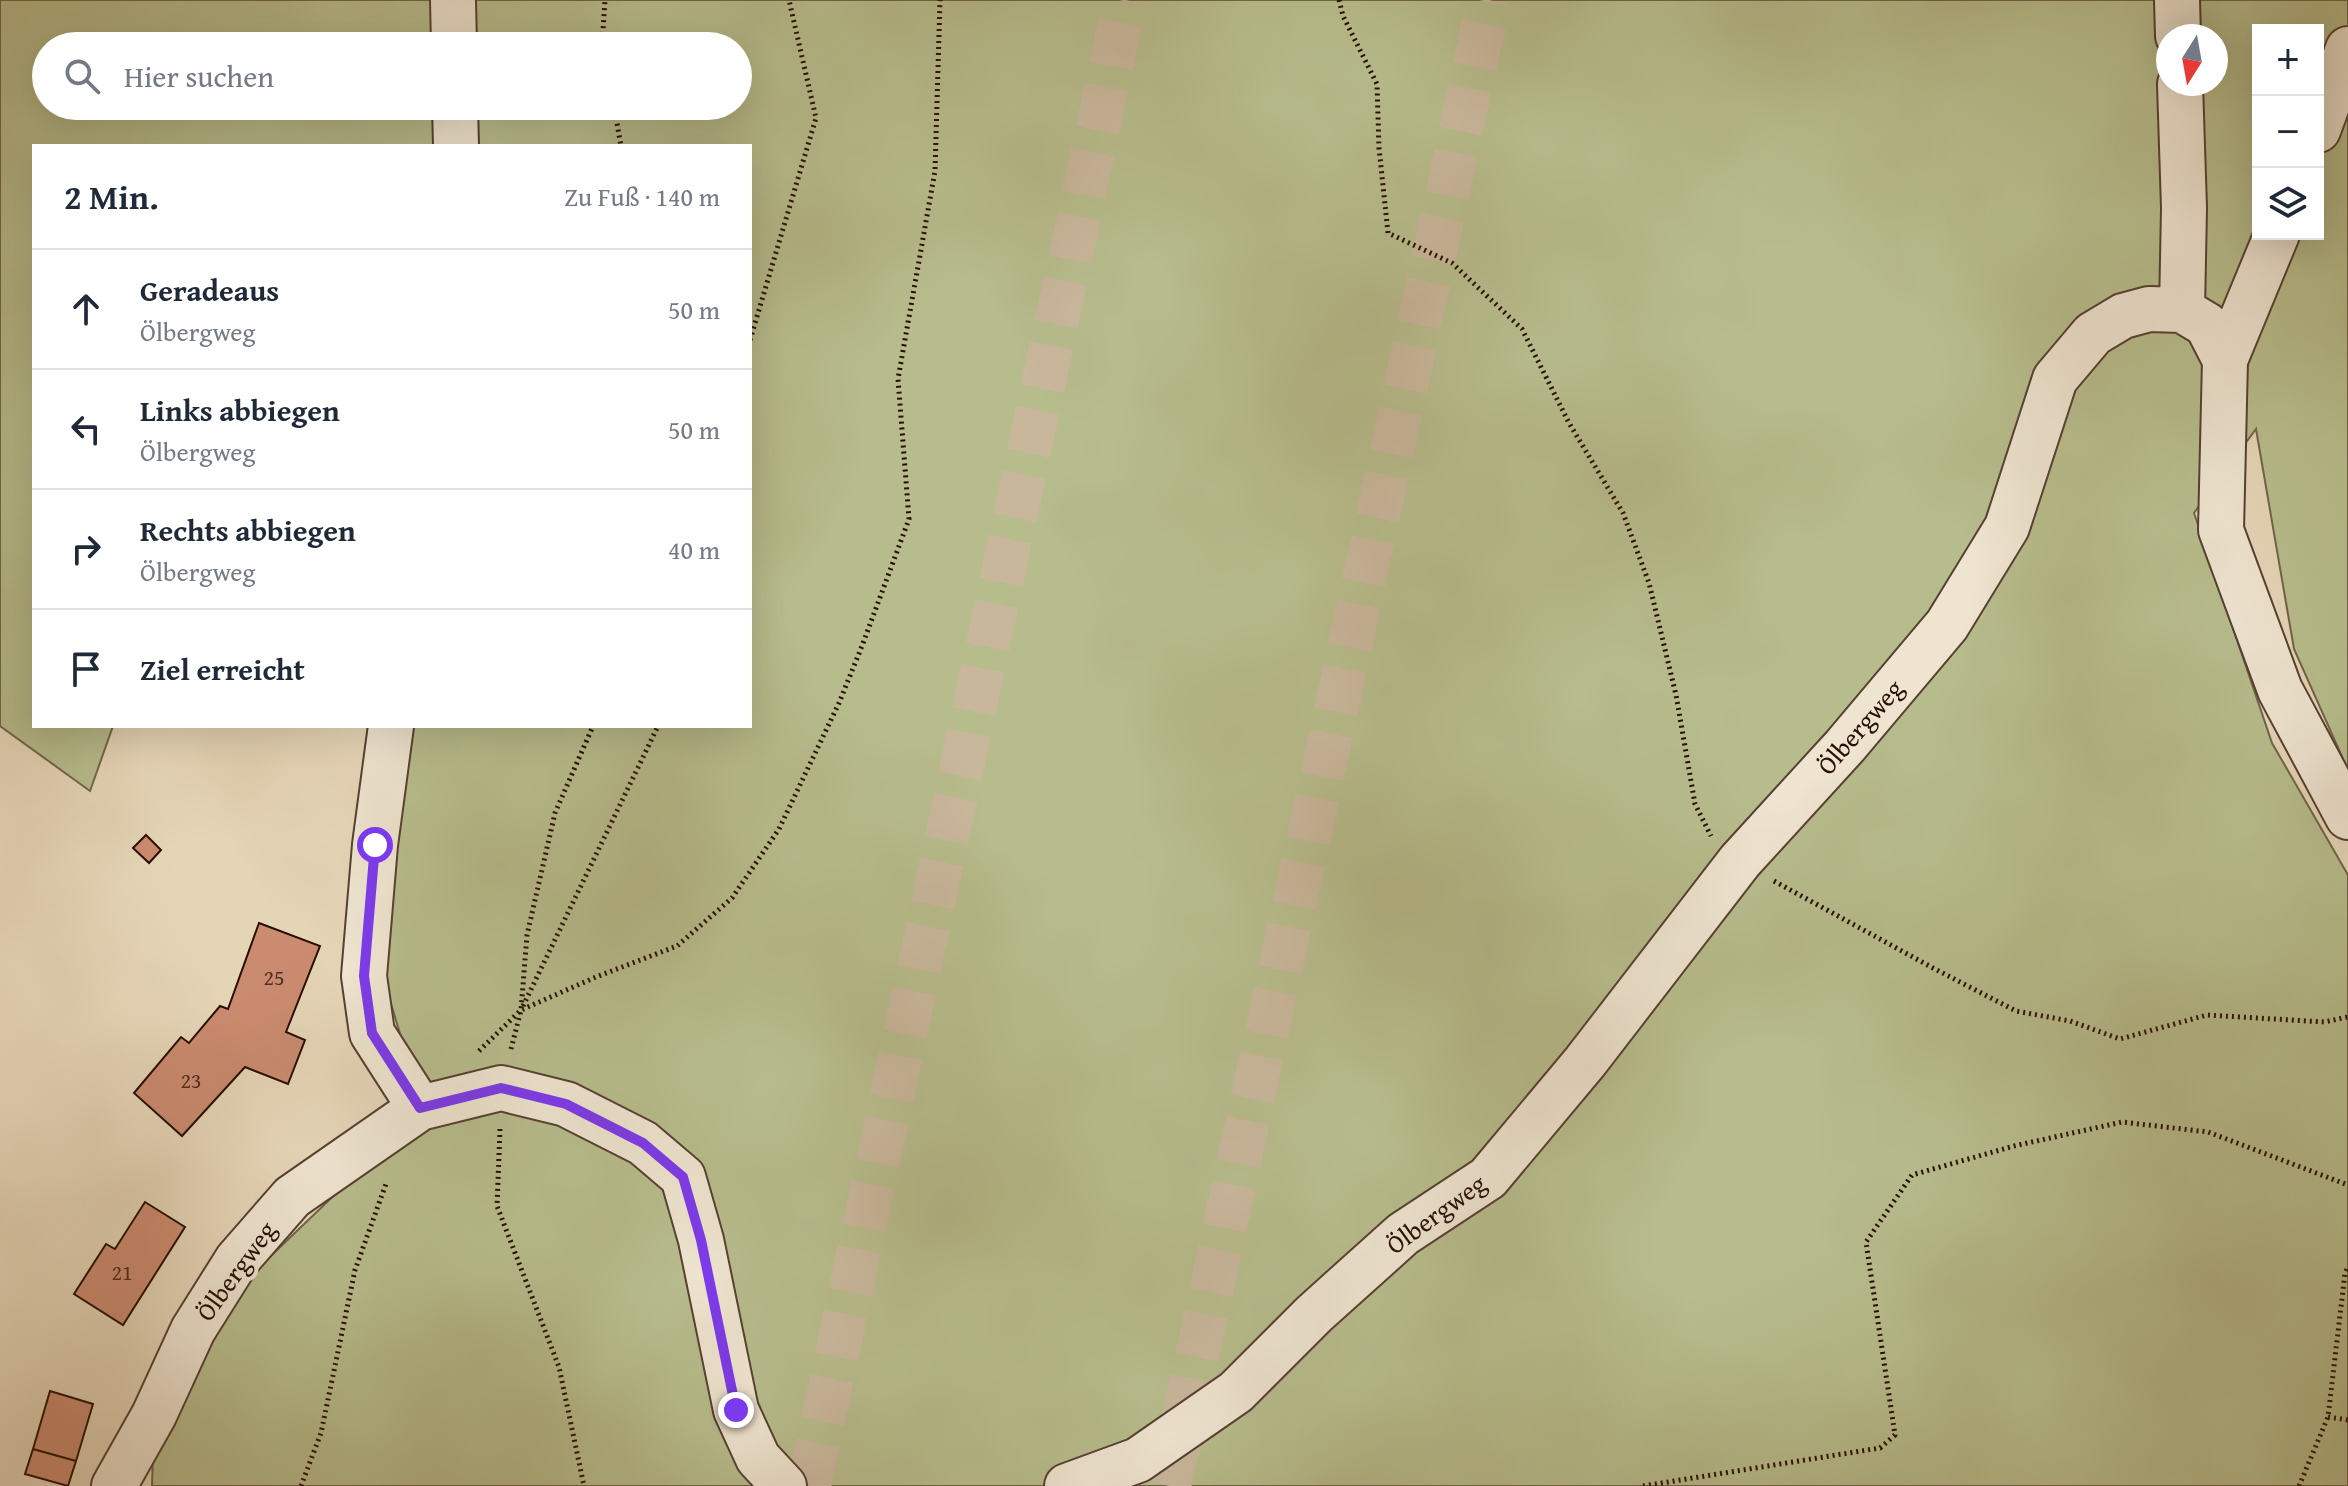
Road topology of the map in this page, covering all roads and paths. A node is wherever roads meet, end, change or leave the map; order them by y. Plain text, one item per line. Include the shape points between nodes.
1 (453, 0) edge
2 (605, 0) edge
3 (789, 0) edge
4 (940, 0) edge
5 (1339, 0) edge
6 (2177, 0) edge
7 (2178, 24) edge
8 (454, 32) edge
9 (603, 32) edge
10 (2348, 49) edge
11 (2180, 96) edge
12 (2324, 114) edge
13 (455, 120) edge
14 (616, 120) edge
15 (456, 144) edge
16 (621, 144) edge
17 (1388, 233) dead end
18 (2275, 240) edge
19 (2182, 310) junction
20 (752, 333) edge
21 (2225, 360) junction
22 (391, 728) edge
23 (592, 728) edge
24 (657, 728) edge
25 (2348, 817) edge
26 (521, 1010) junction
27 (477, 1053) dead end
28 (501, 1088) junction
29 (420, 1108) junction
30 (392, 1170) dead end
31 (2348, 1185) edge
32 (2348, 1267) edge
33 (2328, 1417) junction
34 (2348, 1420) edge
35 (114, 1486) edge
36 (301, 1486) edge
37 (584, 1486) edge
38 (784, 1486) edge
39 (1067, 1486) edge
40 (1643, 1486) edge
41 (2299, 1486) edge

1 - 8 street
2 - 9 path
3 - 20 path via 816,118
4 - 26 path via 935,171 898,379 909,519 839,703 779,829 732,898 677,946
5 - 17 path via 1377,84
6 - 7 street
10 - 12 street
11 - 19 street
13 - 15 street
14 - 16 path
18 - 21 street
19 - 21 street via 2207,325
19 - 39 street, Ölbergweg via 2149,309 2123,316 2093,334 2055,379 2007,527 1947,625 1740,861 1488,1178 1403,1234 1236,1392 1138,1460
21 - 25 street via 2221,530 2280,690
22 - 29 street via 364,976 372,1033
23 - 26 path via 555,813 527,935
24 - 26 path
26 - 27 path
26 - 28 path
28 - 29 street, Ölbergweg
28 - 37 path via 497,1206 559,1367
28 - 38 street, Ölbergweg via 566,1104 643,1143 683,1177 736,1410 758,1458
29 - 35 street, Ölbergweg via 292,1197 237,1260 193,1330
30 - 36 path via 355,1270 321,1433
31 - 40 path via 2208,1132 2122,1122 1912,1175 1866,1242 1895,1435 1880,1448
32 - 33 path
33 - 34 path
33 - 41 path

